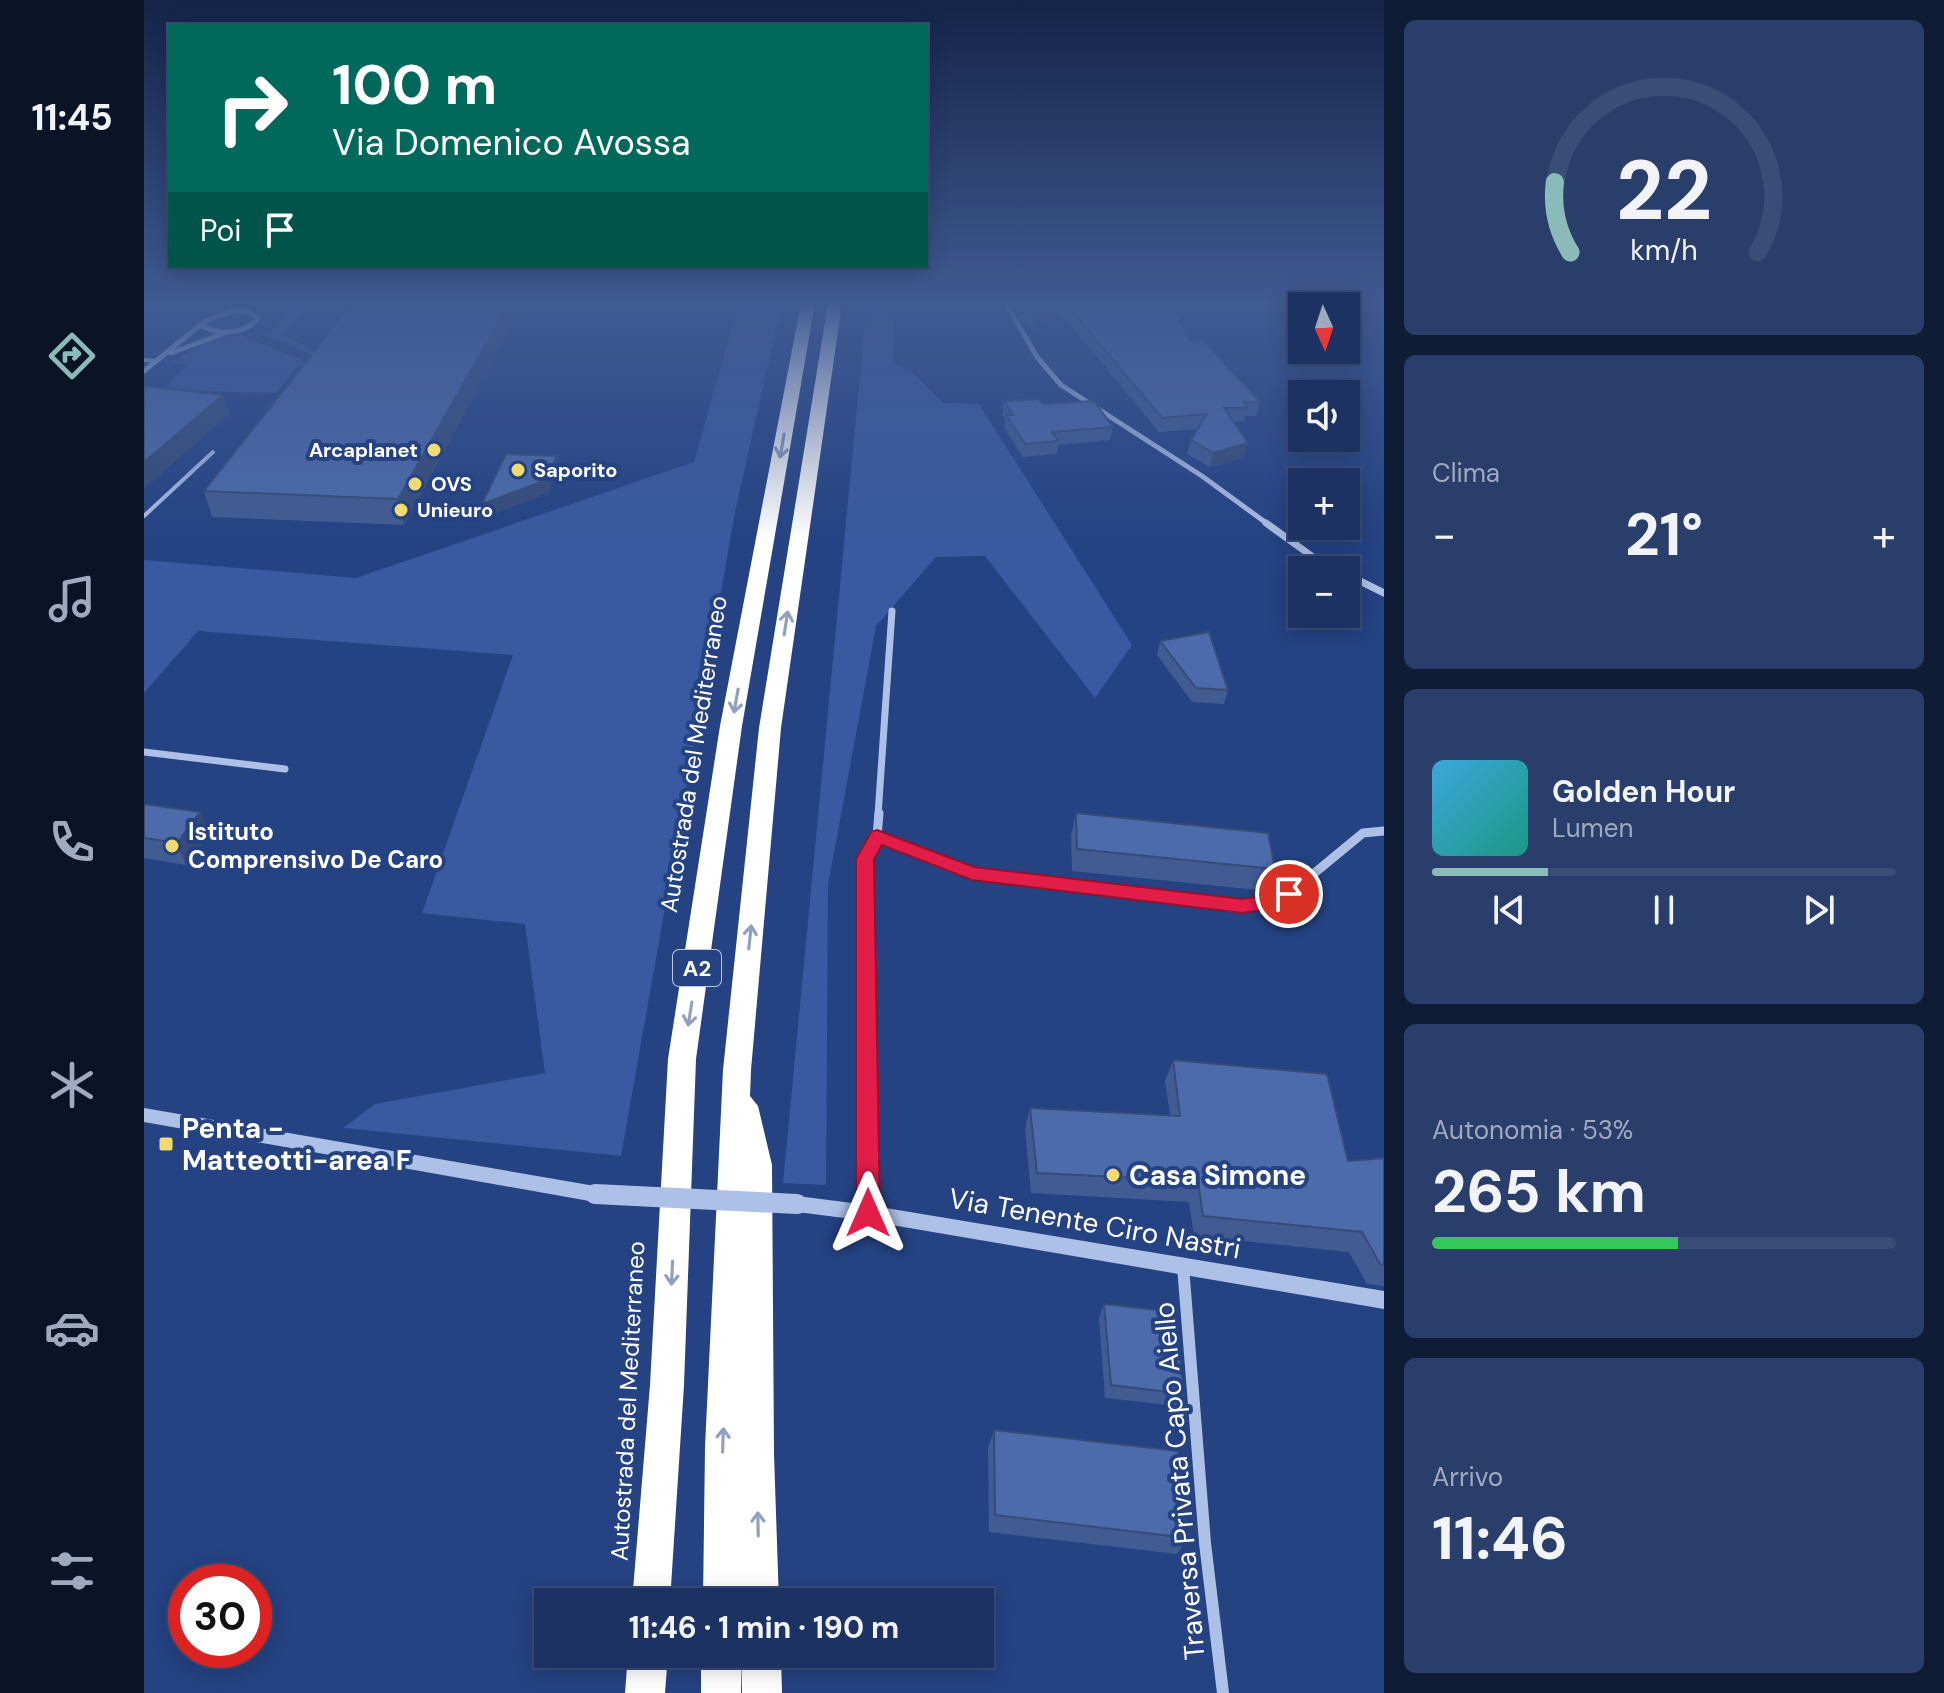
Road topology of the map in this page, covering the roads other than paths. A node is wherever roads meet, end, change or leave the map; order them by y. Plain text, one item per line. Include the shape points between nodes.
1 (794, 382) edge
2 (823, 382) edge
3 (1058, 382) edge
4 (213, 452) dead end
5 (144, 516) edge
6 (1312, 556) edge
7 (1360, 581) edge
8 (1384, 593) edge
9 (892, 611) dead end
10 (144, 752) edge
11 (285, 769) dead end
12 (1384, 831) edge
13 (877, 836) junction
14 (737, 1070) junction
15 (144, 1115) edge
16 (868, 1213) junction
17 (1183, 1265) junction
18 (1384, 1300) edge
19 (652, 1588) edge
20 (722, 1588) edge
21 (760, 1588) edge
22 (647, 1668) edge
23 (721, 1668) edge
24 (761, 1668) edge
25 (645, 1693) edge
26 (721, 1693) edge
27 (762, 1693) edge
28 (1223, 1693) edge

1 -> 19 highway, Autostrada del Mediterraneo / A2 via 731,726 682,1059
14 -> 2 highway, A2 via 770,728
3 - 6 street
4 - 5 lane
7 - 8 street
9 - 13 street
10 - 11 street
12 - 13 street via 1363,833 1289,894 1242,906 972,873
13 - 16 street via 865,859
20 -> 14 highway, A2
21 -> 14 highway via 757,1165
15 - 16 street, Via Tenente Ciro Nastri, bridge via 595,1194 797,1204
16 - 17 street, Via Tenente Ciro Nastri
17 - 18 street, Via Tenente Ciro Nastri
17 - 28 street, Traversa Privata Capo Aiello
22 - 25 highway
23 - 26 highway
24 - 27 highway

